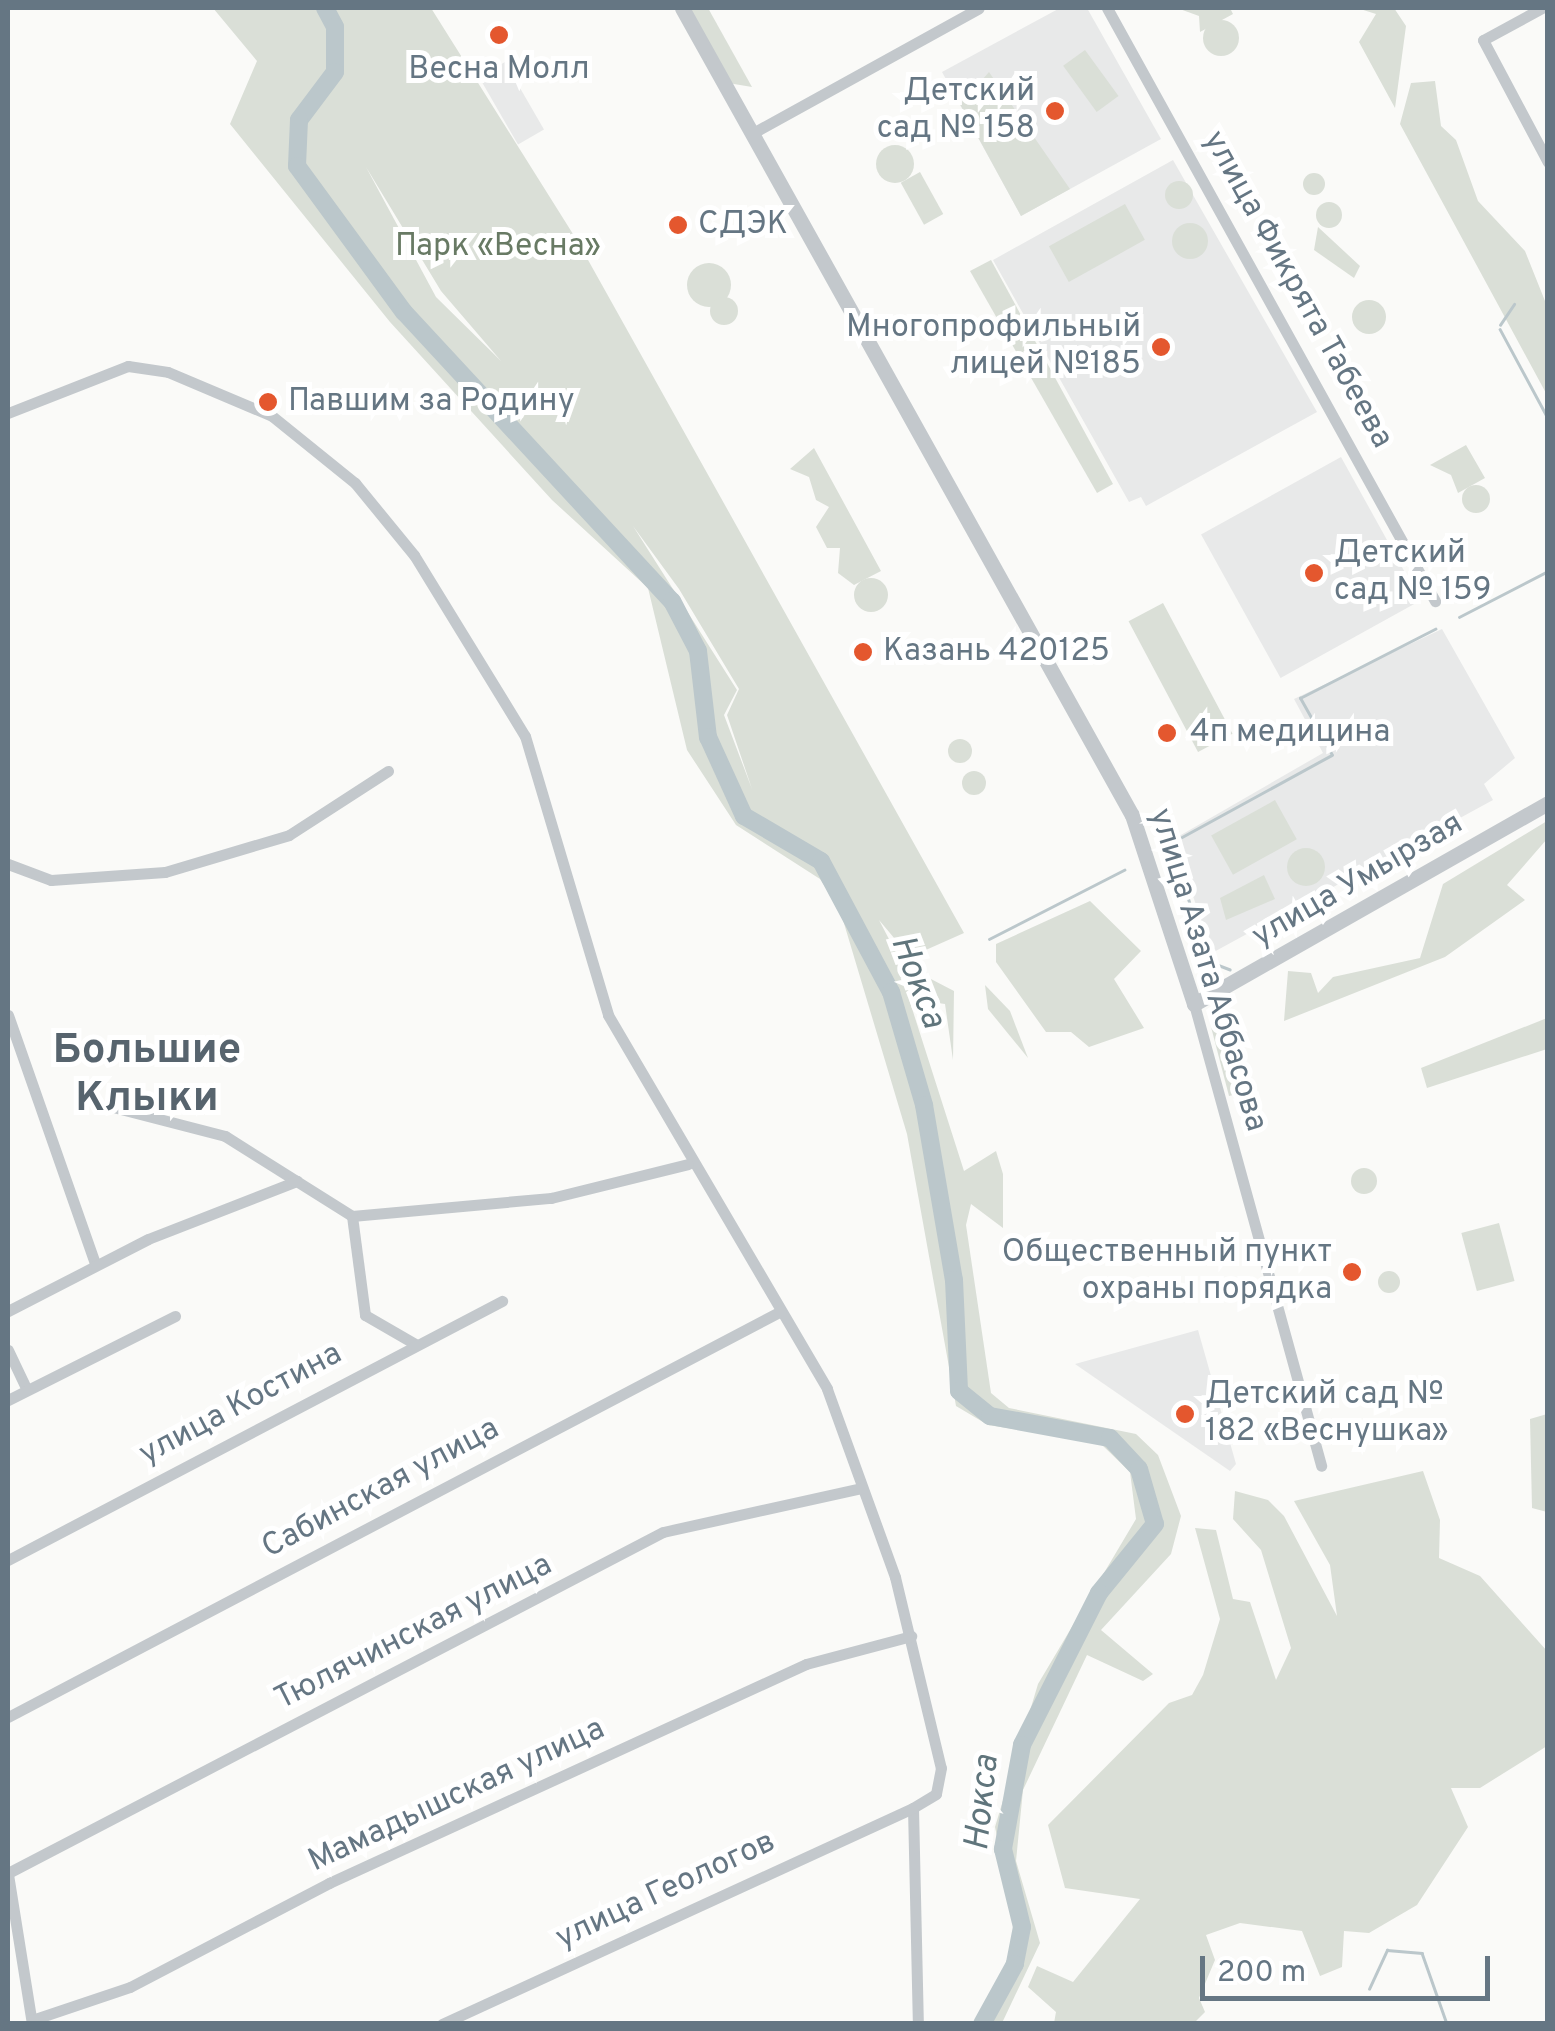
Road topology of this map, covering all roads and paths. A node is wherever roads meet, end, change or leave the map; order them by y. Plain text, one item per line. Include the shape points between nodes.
1 (682, 8) edge
2 (979, 8) edge
3 (1107, 8) edge
4 (1542, 8) edge
5 (751, 134) junction
6 (1548, 162) edge
7 (8, 413) edge
8 (1435, 601) dead end
9 (388, 771) dead end
10 (1548, 804) edge
11 (8, 864) edge
12 (1194, 1004) junction
13 (10, 1016) edge
14 (109, 1106) dead end
15 (688, 1164) junction
16 (297, 1181) junction
17 (352, 1216) junction
18 (94, 1264) junction
19 (502, 1301) dead end
20 (8, 1310) edge
21 (782, 1312) junction
22 (174, 1316) dead end
23 (415, 1344) junction
24 (8, 1350) edge
25 (27, 1390) junction
26 (8, 1400) edge
27 (1320, 1466) dead end
28 (862, 1488) junction
29 (8, 1560) edge
30 (911, 1636) junction
31 (8, 1716) edge
32 (912, 1808) junction
33 (8, 1874) edge
34 (32, 2022) edge
35 (442, 2024) edge
36 (918, 2024) edge

1 - 5 street, улица Азата Аббасова
2 - 5 street
3 - 8 street, улица Фикрята Табеева
4 - 6 street via 1483,40
5 - 12 street, улица Азата Аббасова via 1132,815
7 - 15 street via 128,366 168,372 272,416 355,482 414,555 524,736 550,797 588,968
9 - 11 street via 289,835 165,872 51,880
10 - 12 street, улица Умырзая
12 - 27 street, улица Азата Аббасова
13 - 18 street
14 - 16 street via 225,1136
15 - 17 street via 551,1198
15 - 21 street
16 - 17 street
16 - 18 street
17 - 23 street via 365,1315
18 - 20 street
19 - 23 street, улица Костина
21 - 28 street via 827,1389
21 - 31 street, Сабинская улица
22 - 25 street
23 - 29 street, улица Костина
24 - 25 street
25 - 26 street
28 - 30 street
28 - 33 street, Тюлячинская улица via 663,1532
30 - 32 street via 941,1768 936,1794
30 - 34 street, Мамадышская улица via 806,1664 329,1883 130,1987
32 - 35 street, улица Геологов
32 - 36 street
33 - 34 street

